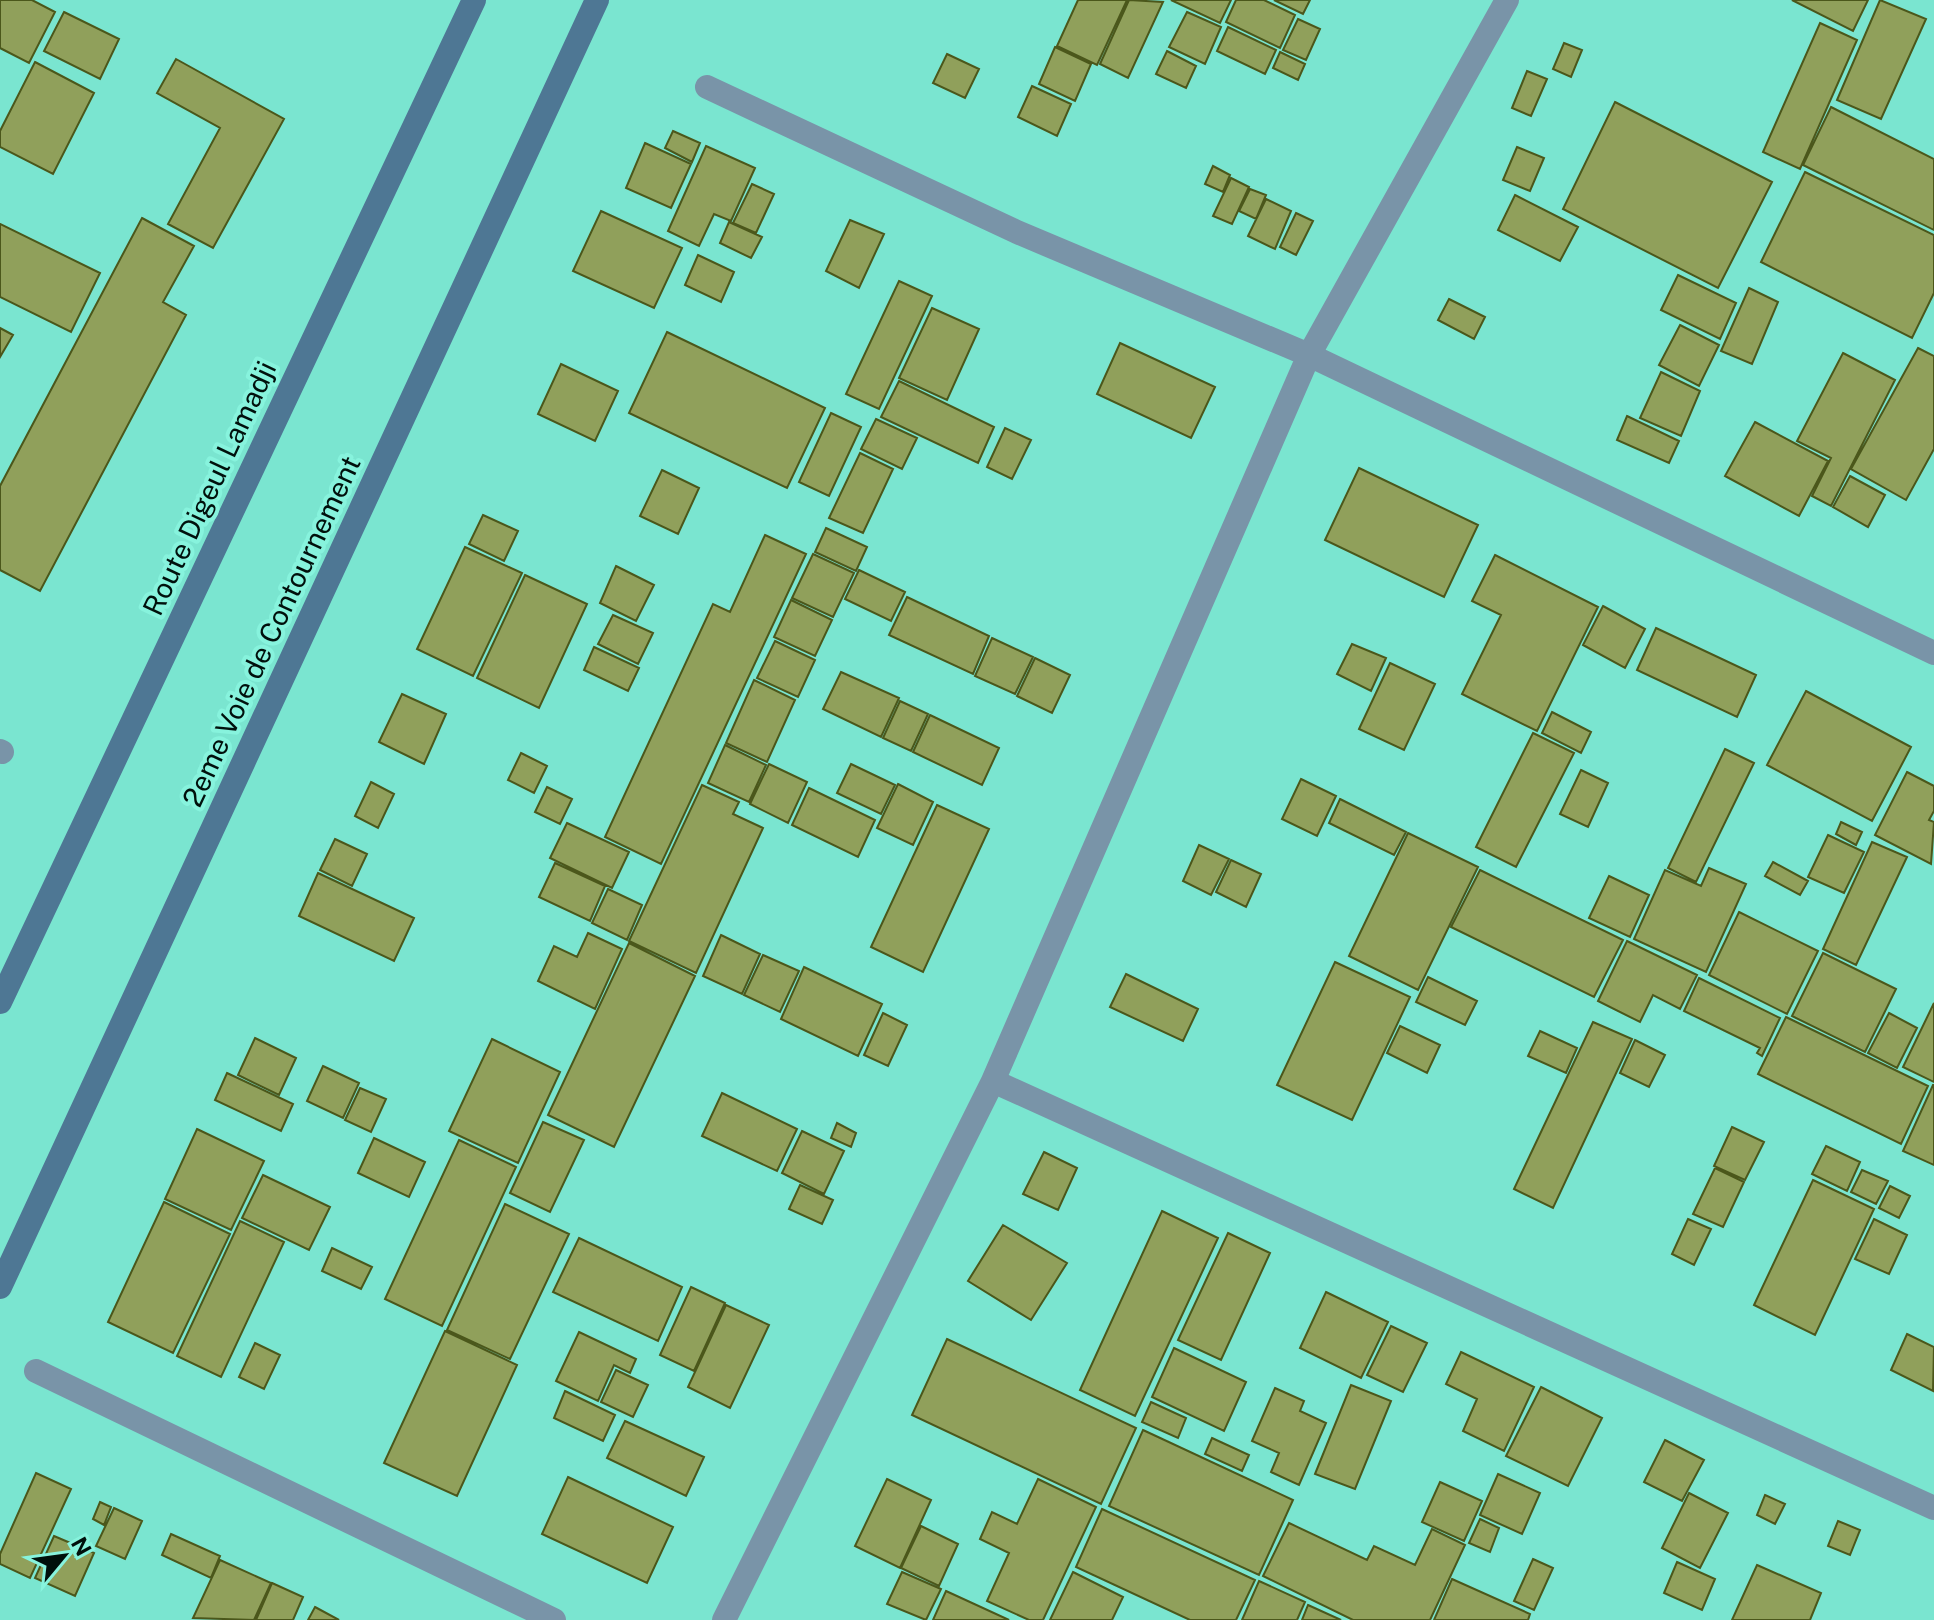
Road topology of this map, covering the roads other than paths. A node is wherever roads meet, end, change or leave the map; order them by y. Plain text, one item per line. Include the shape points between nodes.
1 (474, 0) edge
2 (597, 0) edge
3 (1507, 0) edge
4 (707, 87) dead end
5 (1309, 355) junction
6 (1934, 653) edge
7 (0, 1002) edge
8 (993, 1081) junction
9 (0, 1287) edge
10 (36, 1371) dead end
11 (1934, 1508) edge
12 (554, 1620) edge
13 (724, 1620) edge

1 - 7 main road, Route Digeul Lamadji
2 - 9 main road, 2eme Voie de Contournement
3 - 5 street
4 - 5 street via 1017,232
5 - 6 street
5 - 8 street
8 - 11 street
8 - 13 street
10 - 12 street

